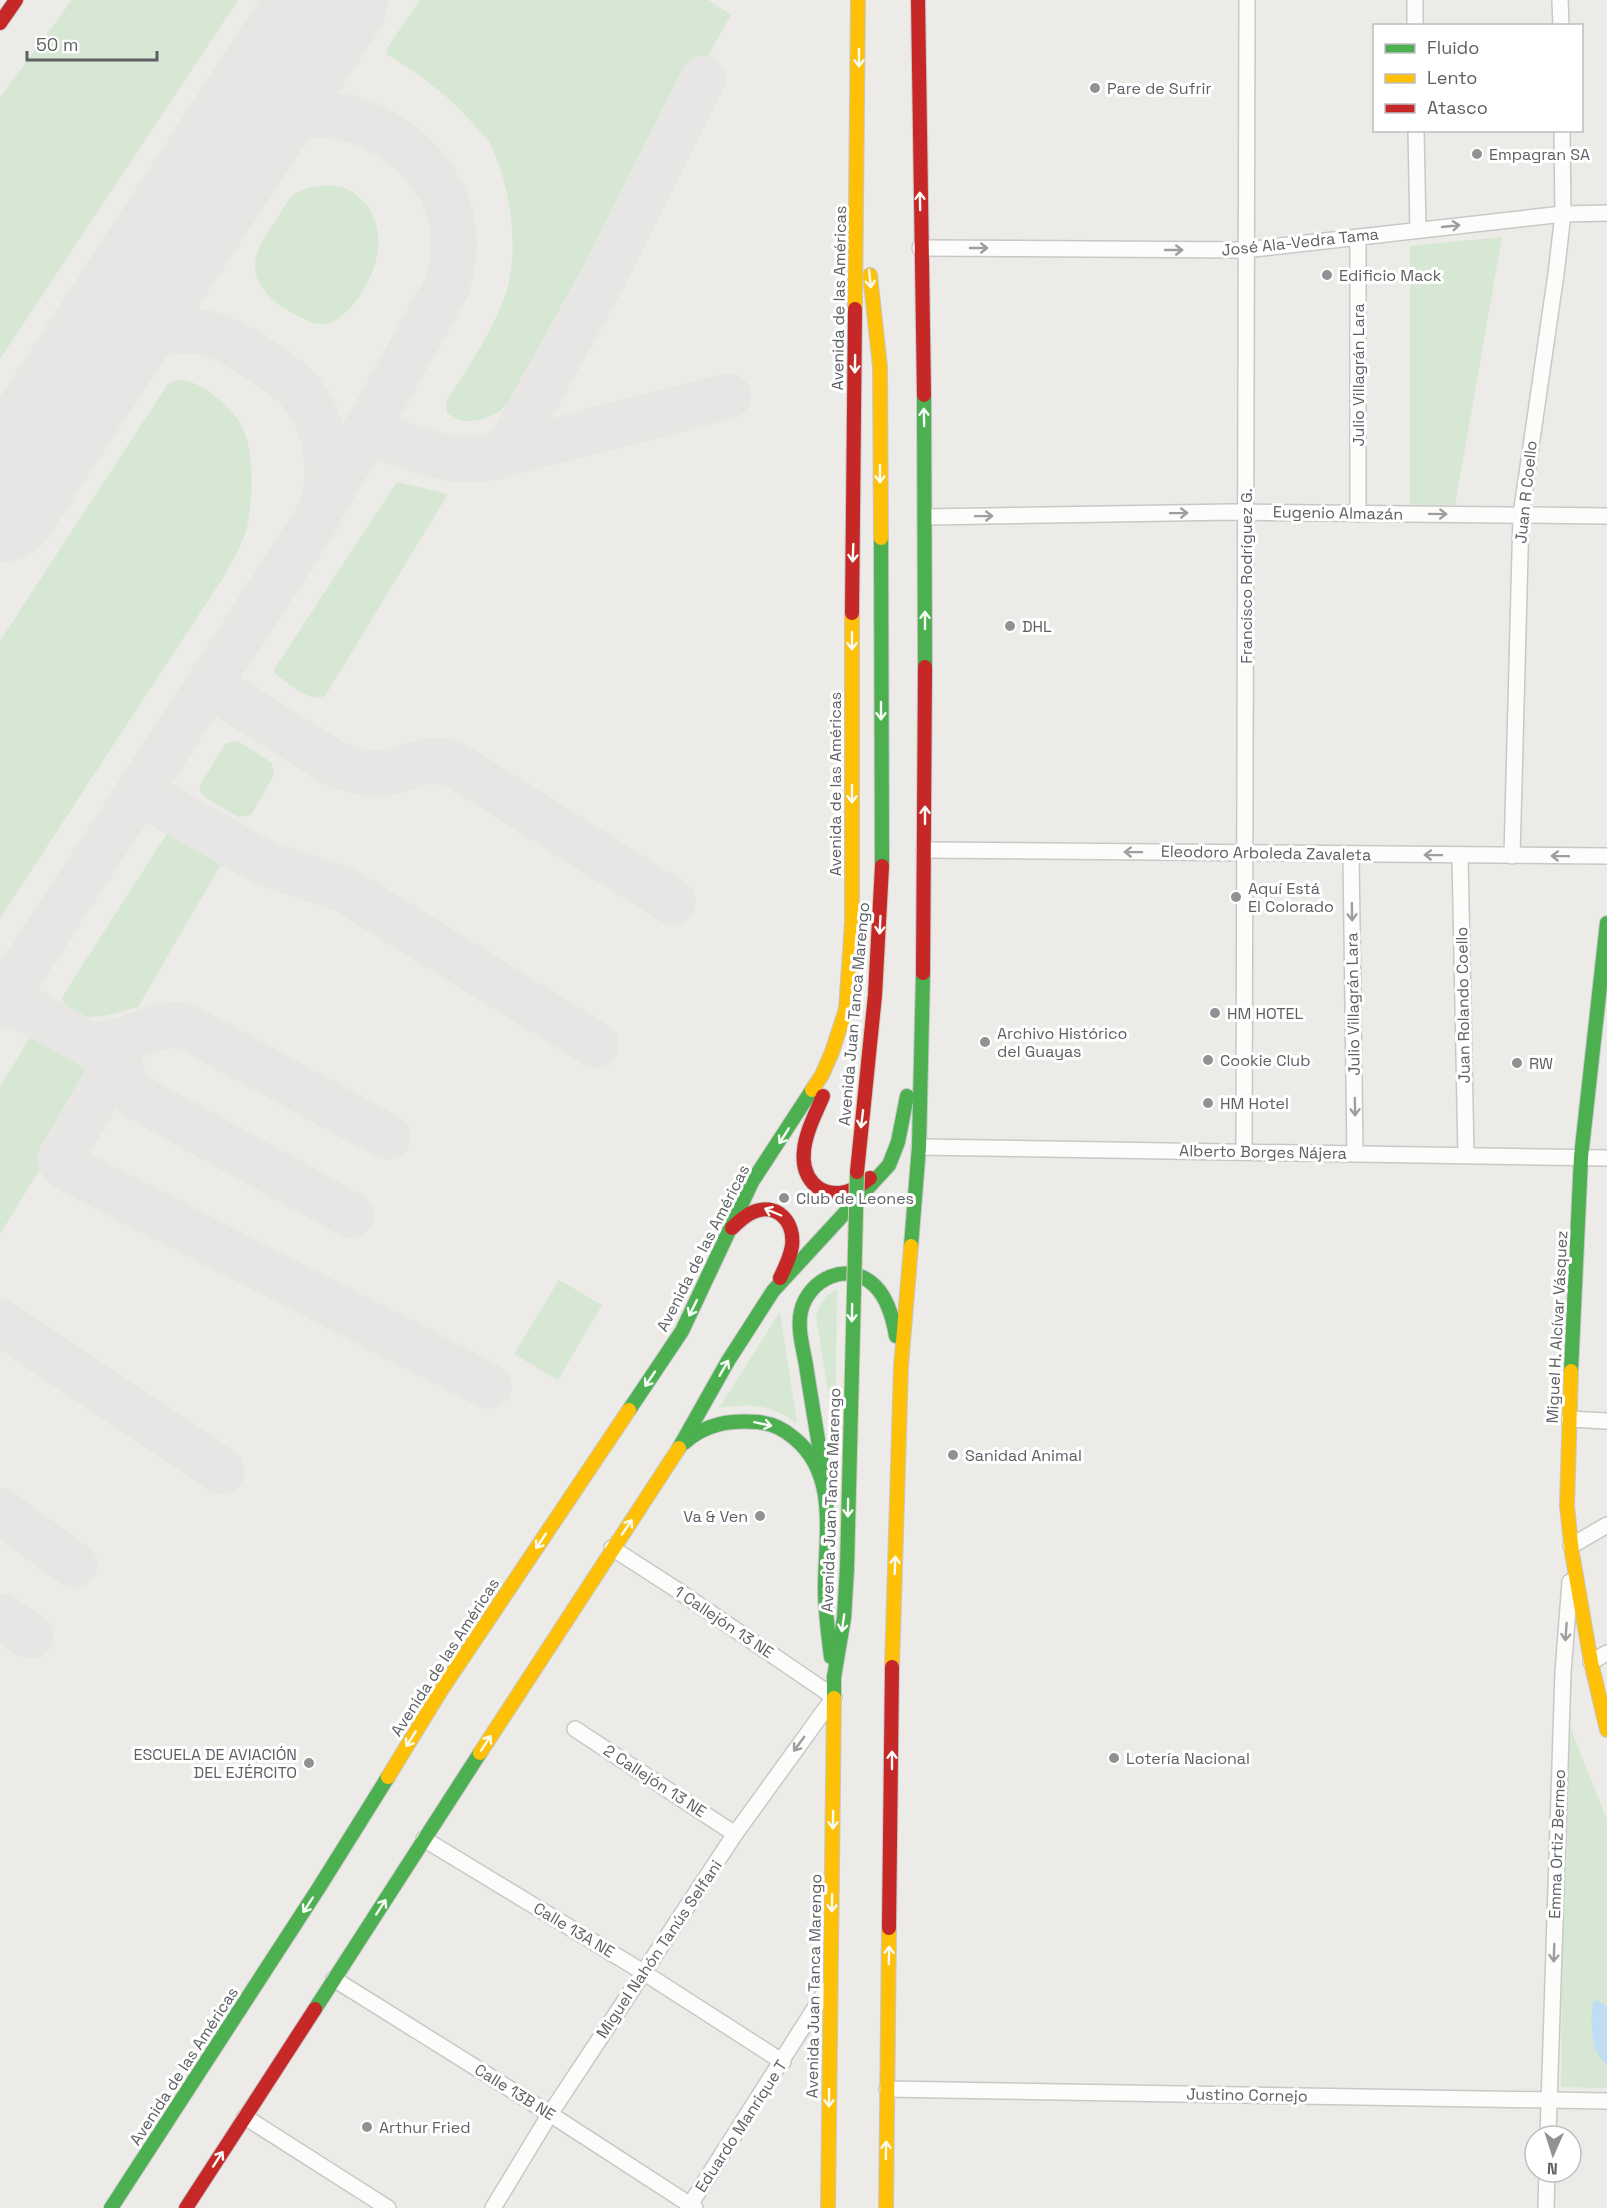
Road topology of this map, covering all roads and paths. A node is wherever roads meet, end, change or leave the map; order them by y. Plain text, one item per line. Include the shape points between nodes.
1 (16, 0) edge
2 (858, 0) edge
3 (918, 0) edge
4 (1247, 0) edge
5 (1414, 0) edge
6 (1560, 0) edge
7 (0, 23) edge
8 (1415, 24) edge
9 (1561, 24) edge
10 (1416, 132) edge
11 (1562, 132) edge
12 (857, 158) junction
13 (1607, 213) edge
14 (1563, 214) junction
15 (1418, 230) junction
16 (1358, 237) junction
17 (920, 248) junction
18 (1245, 250) junction
19 (1246, 513) junction
20 (1358, 514) junction
21 (1521, 515) junction
22 (1607, 516) edge
23 (926, 517) junction
24 (881, 648) junction
25 (852, 735) junction
26 (924, 850) junction
27 (1245, 853) junction
28 (1351, 854) junction
29 (1460, 855) junction
30 (1512, 856) junction
31 (1607, 856) edge
32 (882, 866) joint
33 (1607, 923) edge
34 (923, 994) junction
35 (846, 1009) junction
36 (1601, 1040) edge
37 (898, 1142) junction
38 (919, 1147) junction
39 (1244, 1152) junction
40 (1355, 1154) junction
41 (1466, 1155) junction
42 (1581, 1157) junction
43 (1607, 1158) edge
44 (731, 1229) junction
45 (773, 1291) junction
46 (900, 1366) junction
47 (1569, 1419) junction
48 (1607, 1421) edge
49 (675, 1455) junction
50 (825, 1493) junction
51 (1607, 1525) edge
52 (612, 1548) junction
53 (1572, 1550) junction
54 (1607, 1653) edge
55 (1591, 1662) junction
56 (834, 1677) junction
57 (834, 1697) junction
58 (574, 1729) dead end
59 (1607, 1730) edge
60 (735, 1834) junction
61 (424, 1839) junction
62 (643, 1972) junction
63 (334, 1979) junction
64 (831, 1983) junction
65 (783, 2062) junction
66 (887, 2089) junction
67 (1607, 2101) edge
68 (1548, 2102) junction
69 (550, 2114) junction
70 (245, 2116) junction
71 (1548, 2124) edge
72 (1547, 2184) edge
73 (691, 2207) edge
74 (111, 2208) edge
75 (186, 2208) edge
76 (388, 2208) edge
77 (493, 2208) edge
78 (828, 2208) edge
79 (886, 2208) edge
80 (1546, 2208) edge

1 - 7 main road
2 -> 12 main road, Avenida de las Américas
17 -> 3 main road
4 - 18 street, Francísco Rodríguez G.
5 - 8 street
6 - 9 street
10 - 15 street
11 - 14 street, Juan R Coello
12 -> 24 main road, Avenida de las Américas via 880,367
12 -> 25 main road, Avenida de las Américas
13 - 14 street, José Ala-Vedra Tama
15 -> 14 street, José Ala-Vedra Tama
14 - 21 street, Juan R Coello
15 - 16 street, José Ala-Vedra Tama
16 - 18 street, José Ala-Vedra Tama
16 - 20 street, Julio Villagrán Lara
17 -> 18 street, José Ala-Vedra Tama
23 -> 17 main road
18 - 19 street, Francísco Rodríguez G.
19 - 20 street, Eugenio Almazán
23 -> 19 street, Eugenio Almazán
19 - 27 street, Francísco Rodríguez G.
20 -> 21 street, Eugenio Almazán
21 - 22 street, Eugenio Almazán
21 - 30 street, Juan R Coello
26 -> 23 main road
24 - 25 main road
24 -> 32 main road, Avenida de las Américas
25 -> 35 main road, Avenida de las Américas via 852,922
27 -> 26 street, Eleodoro Arboleda Zavaleta
26 - 34 main road
27 - 28 street, Eleodoro Arboleda Zavaleta
27 - 39 street, Francísco Rodríguez G.
29 -> 28 street, Eleodoro Arboleda Zavaleta
28 -> 40 street, Julio Villagrán Lara
29 - 30 street, Eleodoro Arboleda Zavaleta
29 - 41 street, Juan Rolando Coello
31 -> 30 street, Eleodoro Arboleda Zavaleta
32 -> 56 main road, Avenida Juan Tanca Marengo, bridge via 875,994 857,1178 847,1568
33 - 36 main road, Miguel H. Alcívar Vásquez
34 - 37 main road
34 - 38 main road
35 - 37 main road via 839,1051 806,1138 806,1173 819,1190 847,1192 870,1179
35 -> 44 main road, Avenida de las Américas via 822,1075 752,1182
36 - 42 main road, Miguel H. Alcívar Vásquez
37 - 45 main road via 889,1165
38 - 39 street, Alberto Borges Nájera
38 - 46 main road
39 - 40 street, Alberto Borges Nájera
40 - 41 street, Alberto Borges Nájera
41 - 42 street, Alberto Borges Nájera
42 - 43 street, Alberto Borges Nájera
42 - 47 main road, Miguel H. Alcívar Vásquez
45 -> 44 main road via 790,1254 787,1222 780,1214 764,1208 746,1214
44 -> 74 main road, Avenida de las Américas via 682,1331 440,1692 314,1896
49 -> 45 main road
46 - 50 main road via 894,1318 885,1299 870,1282 863,1277 838,1274 809,1290 799,1323
66 -> 46 main road
47 - 48 street
47 - 53 main road, Miguel H. Alcívar Vásquez via 1567,1506
49 -> 50 main road via 686,1441 708,1427 738,1421 771,1425 811,1451 819,1465
52 -> 49 main road
50 - 56 main road via 825,1618
51 - 53 street
52 - 57 street, 1 Callejón 13 NE
61 -> 52 main road
53 - 55 main road, Miguel H. Alcívar Vásquez
53 -> 68 street, Emma Ortiz Bermeo via 1563,1672
54 - 55 street
55 - 59 main road, Miguel H. Alcívar Vásquez
56 - 57 main road, Avenida Juan Tanca Marengo
57 -> 60 street, Miguel Nahón Tanús Selfani
57 -> 64 main road, Avenida Juan Tanca Marengo
58 - 60 street, 2 Callejón 13 NE
60 - 62 street, Miguel Nahón Tanús Selfani
61 - 62 street, Calle 13A NE
63 -> 61 main road
62 - 65 street, Calle 13A NE
62 - 69 street, Miguel Nahón Tanús Selfani
63 - 69 street, Calle 13B NE
63 - 70 main road
64 - 65 street, Eduardo Manrique T
64 -> 78 main road, Avenida Juan Tanca Marengo
65 - 73 street, Eduardo Manrique T
66 - 68 street, Justino Cornejo
79 -> 66 main road
67 - 68 street, Justino Cornejo
68 - 71 street, Emma Ortiz Bermeo
69 - 73 street, Calle 13B NE
69 - 77 street, Miguel Nahón Tanús Selfani
75 -> 70 main road
70 - 76 street
72 - 80 street

